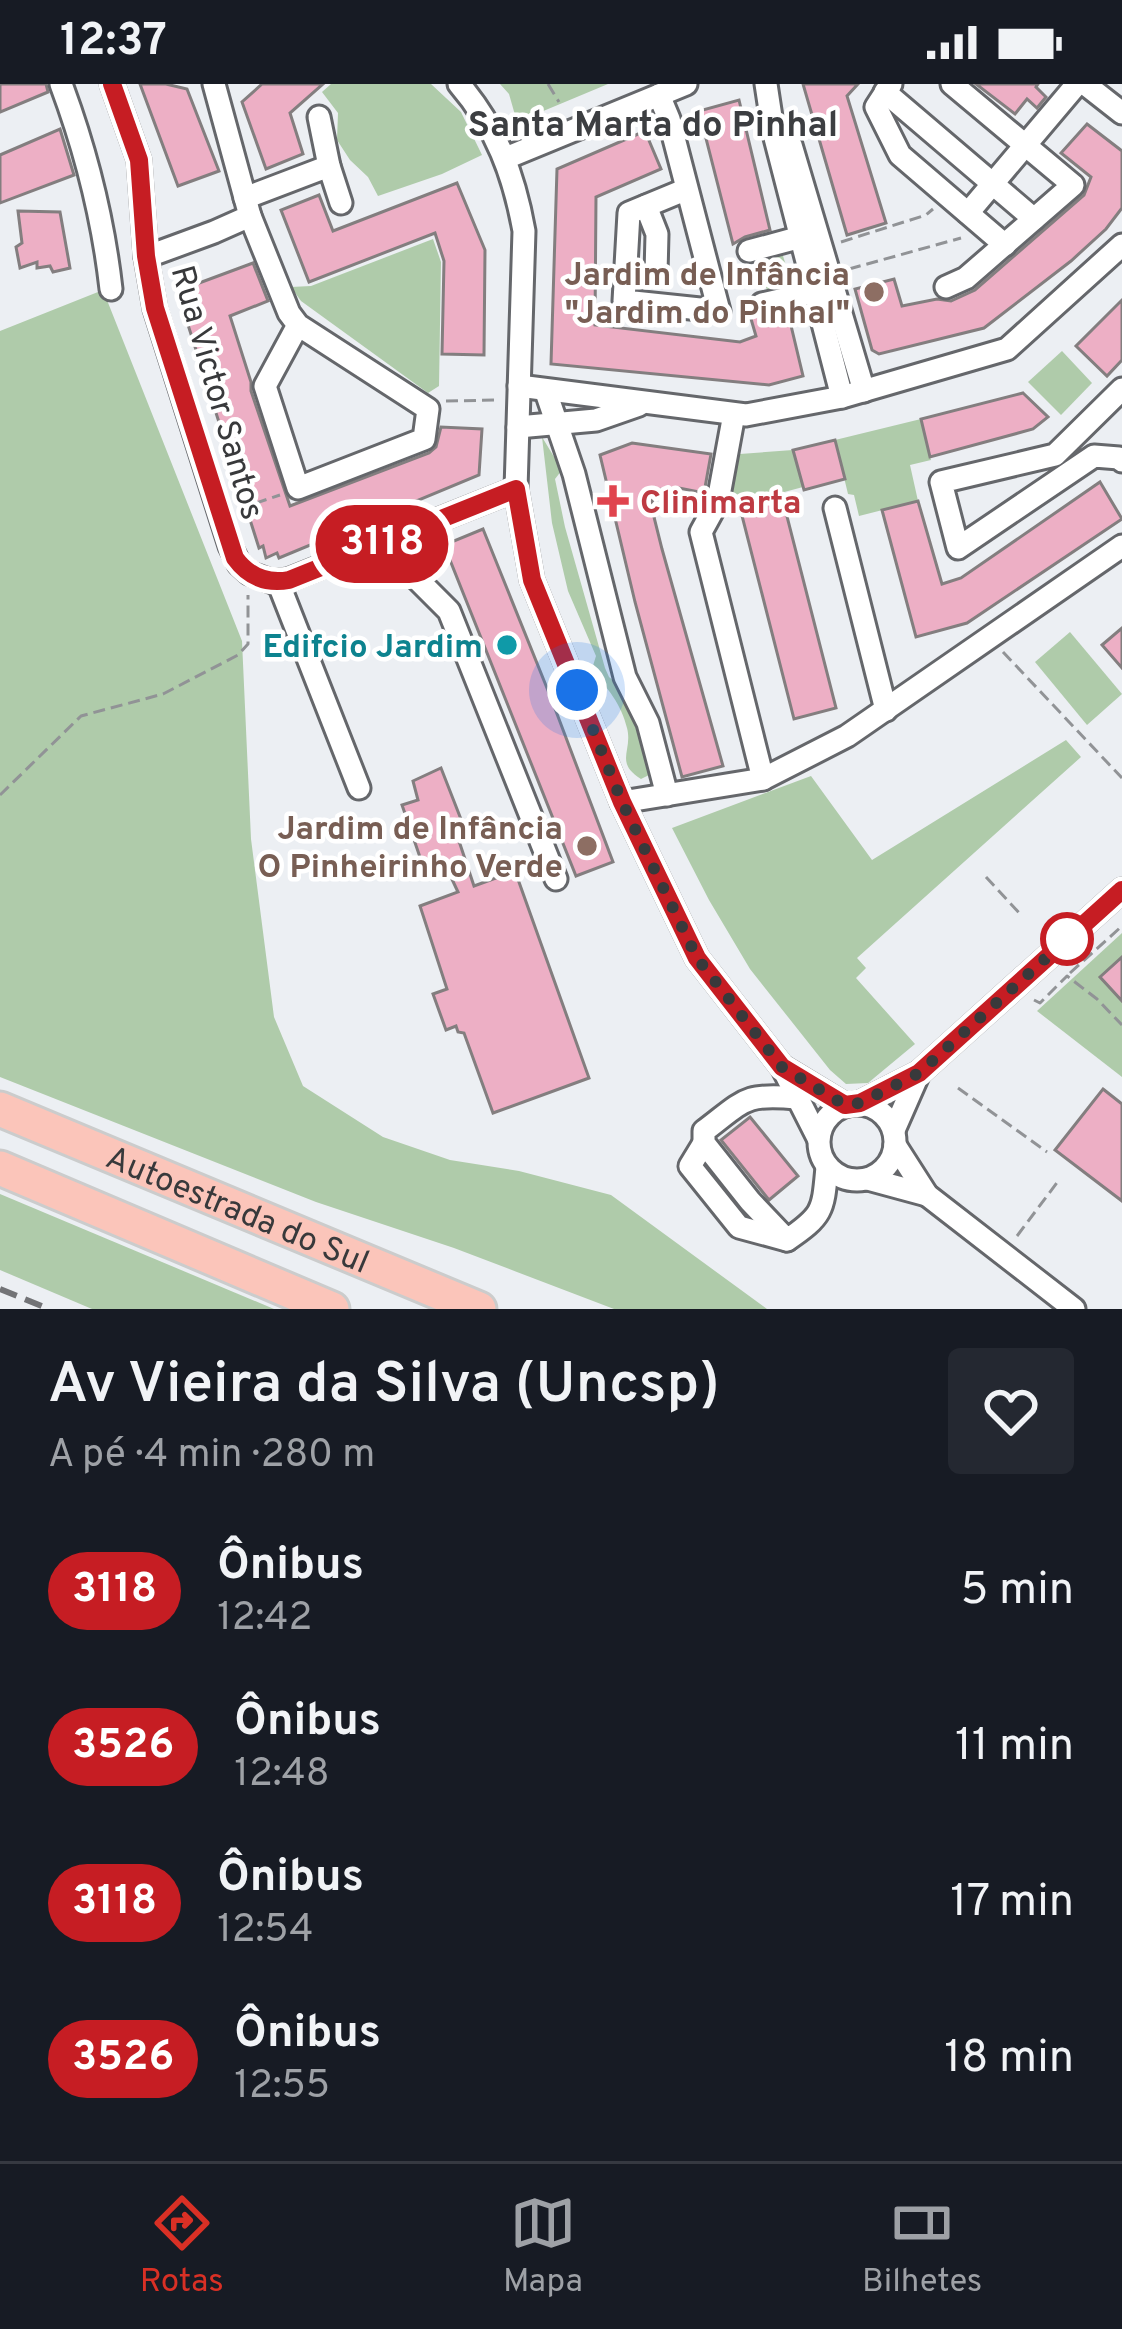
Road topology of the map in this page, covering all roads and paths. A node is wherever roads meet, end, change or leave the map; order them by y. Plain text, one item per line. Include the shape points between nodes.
1 (61, 84) edge
2 (112, 84) edge
3 (214, 84) edge
4 (459, 84) edge
5 (548, 84) edge
6 (686, 84) edge
7 (952, 84) edge
8 (1093, 87) edge
9 (888, 88) edge
10 (768, 89) edge
11 (659, 95) junction
12 (560, 102) dead end
13 (1122, 112) edge
14 (319, 117) dead end
15 (1025, 145) junction
16 (506, 158) junction
17 (328, 166) junction
18 (993, 184) junction
19 (687, 189) junction
20 (948, 197) junction
21 (341, 203) dead end
22 (646, 206) junction
23 (248, 207) junction
24 (973, 217) junction
25 (1034, 219) junction
26 (801, 237) junction
27 (1005, 244) junction
28 (1122, 245) edge
29 (822, 248) junction
30 (748, 251) dead end
31 (146, 256) junction
32 (656, 274) dead end
33 (755, 277) dead end
34 (822, 283) junction
35 (946, 287) dead end
36 (714, 288) junction
37 (111, 289) dead end
38 (762, 304) dead end
39 (298, 325) junction
40 (1122, 389) edge
41 (546, 392) junction
42 (518, 394) junction
43 (853, 394) junction
44 (646, 404) junction
45 (428, 410) junction
46 (734, 414) junction
47 (518, 427) junction
48 (559, 430) junction
49 (1075, 436) junction
50 (1094, 456) junction
51 (1121, 458) edge
52 (298, 488) junction
53 (516, 489) junction
54 (835, 508) dead end
55 (220, 516) junction
56 (397, 537) junction
57 (1122, 546) edge
58 (249, 573) junction
59 (278, 582) junction
60 (990, 638) junction
61 (886, 710) junction
62 (1122, 778) edge
63 (764, 779) junction
64 (359, 788) dead end
65 (0, 795) edge
66 (667, 795) junction
67 (622, 802) junction
68 (986, 878) dead end
69 (556, 879) dead end
70 (1122, 890) edge
71 (1022, 916) dead end
72 (1122, 926) edge
73 (1067, 976) junction
74 (1011, 988) junction
75 (1122, 1024) edge
76 (782, 1067) junction
77 (919, 1073) junction
78 (958, 1088) dead end
79 (797, 1098) junction
80 (852, 1104) junction
81 (0, 1109) edge
82 (894, 1137) junction
83 (818, 1138) junction
84 (1047, 1152) dead end
85 (826, 1167) junction
86 (0, 1168) edge
87 (868, 1179) junction
88 (1059, 1180) dead end
89 (927, 1195) junction
90 (1015, 1239) dead end
91 (332, 1309) edge
92 (478, 1309) edge
93 (1074, 1309) edge

1 - 37 street via 84,147
2 - 31 street, Rua Victor Santos via 139,160
3 - 23 street
4 - 16 street
5 - 12 path
6 - 11 street
7 - 15 street
8 - 13 street
8 - 15 street
9 - 18 street
9 - 20 street via 876,107 898,153
10 - 26 street
10 - 29 street
11 - 16 street
11 - 19 street
14 - 17 street
15 - 18 street
15 - 25 street via 1073,185
16 - 42 street via 524,231
17 - 21 street
17 - 23 street
18 - 24 street
18 - 25 street
19 - 22 street
19 - 36 street
20 - 24 street
20 - 29 path via 926,215
22 - 32 street
22 - 36 street via 629,213 624,301 719,310
23 - 31 street via 214,232
23 - 39 street
24 - 27 street
24 - 34 path via 962,238
25 - 27 street
26 - 30 street
26 - 34 street
27 - 35 street
28 - 43 street via 1007,349
29 - 34 street
31 - 55 street, Rua Victor Santos
33 - 36 path
34 - 38 street
34 - 43 street
39 - 45 street
39 - 52 street via 266,386
40 - 49 street
41 - 42 street
41 - 44 street
41 - 48 street
42 - 45 path
42 - 47 street
43 - 46 street
44 - 46 street
44 - 48 street
45 - 52 street via 424,439
46 - 63 street via 718,500 701,532
47 - 48 street
47 - 53 street
48 - 66 street via 625,676 648,723
49 - 50 street
49 - 50 street via 1054,455 941,482 958,548
50 - 51 street
52 - 55 path
53 - 56 street
53 - 67 street via 532,580
54 - 61 street
55 - 58 street, Rua Victor Santos
56 - 59 street
56 - 69 street via 413,575 449,611
57 - 60 street
58 - 59 street
58 - 65 path via 248,644 238,655 164,694 81,716
59 - 64 street
60 - 61 street
60 - 62 path
61 - 63 street
63 - 66 street
66 - 67 street
67 - 76 street via 697,958
68 - 71 path
70 - 74 street
72 - 73 path
73 - 74 path via 1040,1003
73 - 75 path
74 - 77 street
76 - 79 street
76 - 80 street
77 - 80 street
77 - 82 street
78 - 84 path
79 - 83 street
79 - 85 street via 748,1097 704,1131 704,1143 788,1240 817,1220
80 - 82 street via 874,1107
80 - 83 street via 832,1112
81 - 92 highway, Autoestrada do Sul
82 - 87 street via 891,1160
82 - 89 street
83 - 85 street
85 - 87 street
86 - 91 highway, Autoestrada do Sul
87 - 89 street
88 - 90 path
89 - 93 street

